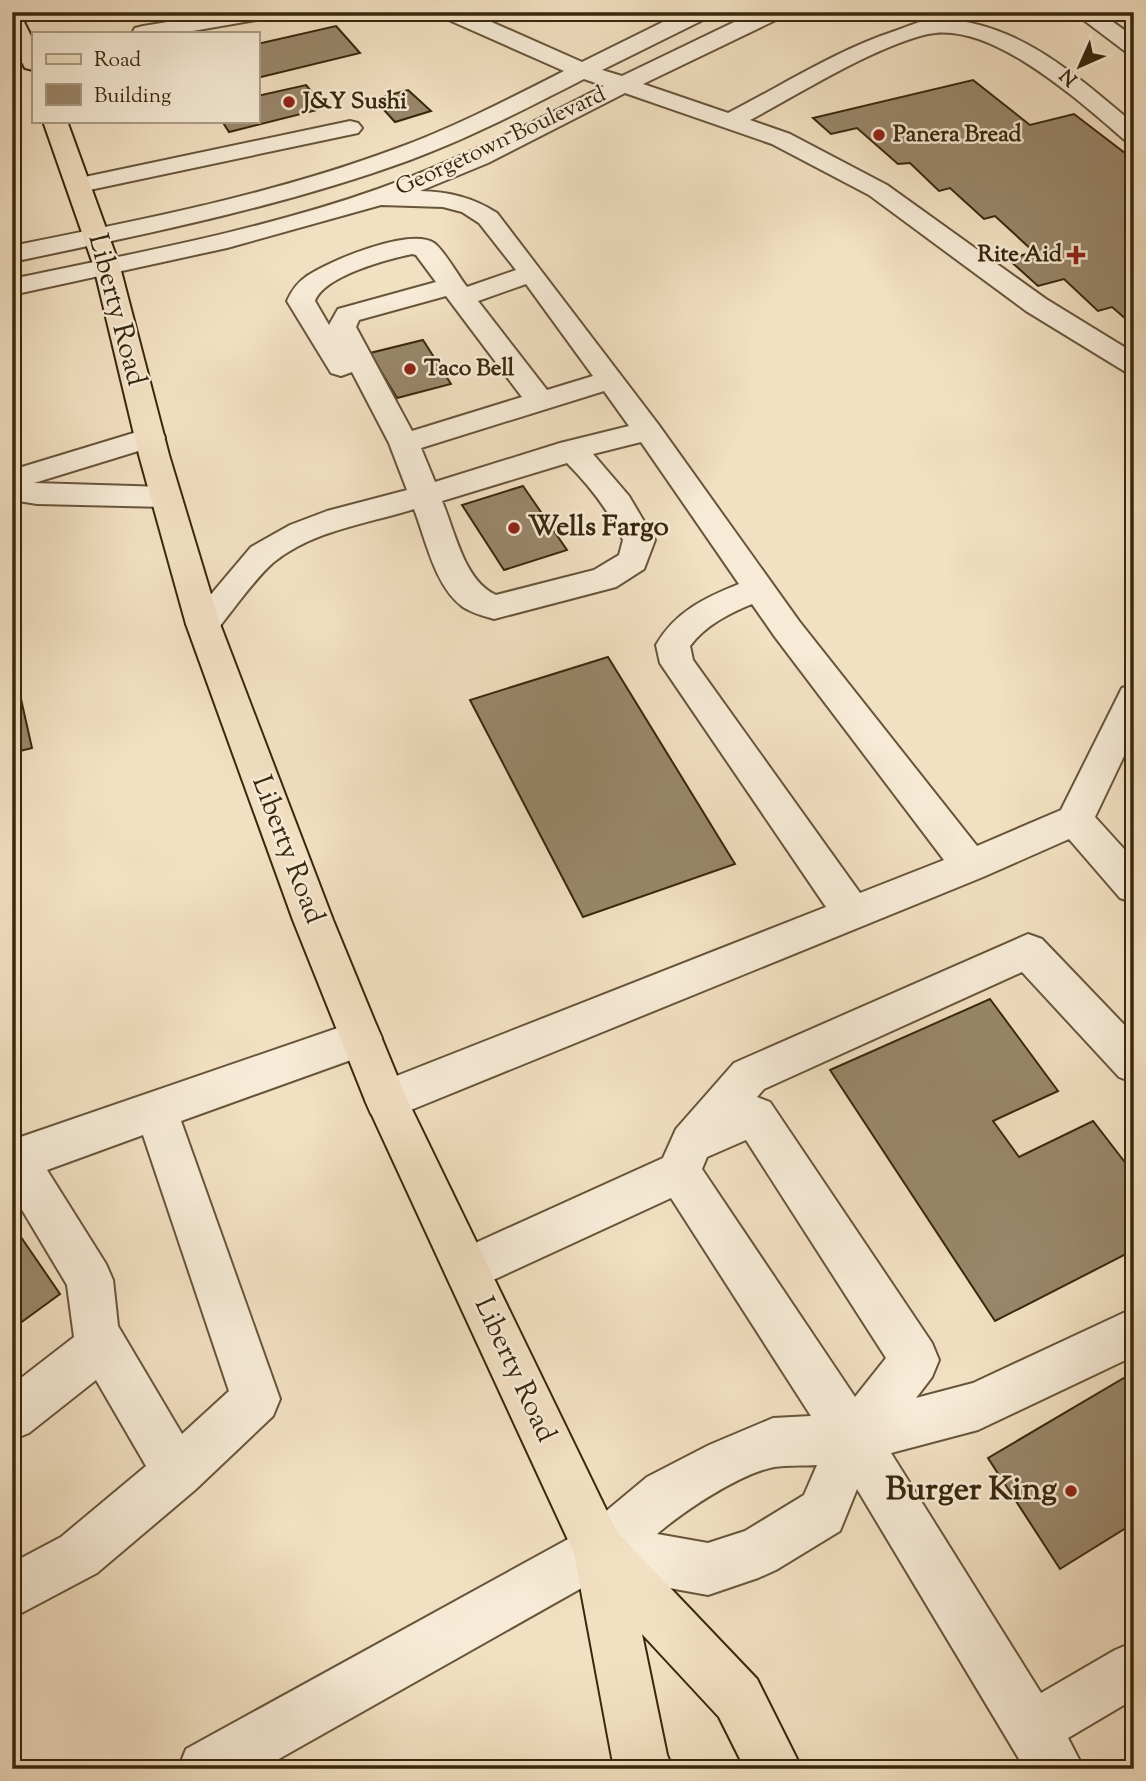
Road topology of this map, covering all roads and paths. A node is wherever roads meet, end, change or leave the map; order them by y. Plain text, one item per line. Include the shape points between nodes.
1 (268, 12) edge
2 (450, 12) edge
3 (701, 12) edge
4 (774, 12) edge
5 (1091, 17) edge
6 (1122, 17) dead end
7 (176, 19) edge
8 (14, 27) edge
9 (145, 32) edge
10 (1134, 47) edge
11 (32, 56) edge
12 (581, 70) junction
13 (624, 86) junction
14 (55, 122) edge
15 (729, 122) junction
16 (350, 128) dead end
17 (1134, 136) edge
18 (80, 185) junction
19 (380, 197) junction
20 (97, 236) junction
21 (12, 254) edge
22 (107, 267) junction
23 (532, 274) junction
24 (12, 287) edge
25 (456, 292) junction
26 (1134, 365) edge
27 (610, 380) junction
28 (541, 402) junction
29 (648, 431) junction
30 (150, 437) junction
31 (404, 443) junction
32 (571, 450) junction
33 (12, 480) edge
34 (12, 490) edge
35 (166, 497) junction
36 (410, 500) junction
37 (759, 589) junction
38 (203, 624) junction
39 (1134, 697) edge
40 (1075, 820) junction
41 (970, 866) junction
42 (1134, 887) edge
43 (852, 912) junction
44 (361, 1038) junction
45 (1134, 1064) edge
46 (386, 1100) junction
47 (156, 1111) junction
48 (685, 1157) junction
49 (14, 1161) edge
50 (467, 1270) junction
51 (1134, 1331) edge
52 (103, 1344) junction
53 (12, 1416) edge
54 (854, 1438) junction
55 (177, 1472) junction
56 (599, 1550) junction
57 (12, 1592) edge
58 (1134, 1669) edge
59 (1045, 1748) edge
60 (206, 1769) edge
61 (645, 1769) edge
62 (774, 1769) edge

1 - 7 street
2 - 12 street
3 - 12 street, Georgetown Boulevard
4 - 13 street, Georgetown Boulevard
5 - 6 street
5 - 10 street
7 - 9 street
8 - 11 main road
12 - 13 street
12 - 20 street, Georgetown Boulevard via 465,128 349,173
13 - 15 street
13 - 19 street, Georgetown Boulevard via 499,149
14 - 18 main road, Liberty Road
15 - 17 street via 878,44 928,27 946,27 977,31 1030,55 1073,84
15 - 26 street via 781,139 878,190 1036,305
16 - 18 street
18 - 20 main road, Liberty Road
19 - 22 street, Georgetown Boulevard
19 - 23 street via 422,197 471,207 488,218
20 - 21 street, Georgetown Boulevard
20 - 22 main road, Liberty Road
22 - 24 street, Georgetown Boulevard
22 - 30 main road, Liberty Road
23 - 25 street
23 - 27 street
25 - 28 street
25 - 31 street via 364,309 348,316 342,327
25 - 31 street via 425,249 412,246 338,270 304,290 301,300 374,420
27 - 28 street
27 - 29 street
28 - 31 street
29 - 32 street
29 - 37 street
30 - 33 street
30 - 35 main road, Liberty Road
31 - 36 street
32 - 36 street
32 - 36 street via 608,487 639,540 633,561 604,579 494,607 475,599 459,583
34 - 35 street
35 - 38 main road, Liberty Road
36 - 38 street via 338,518 262,555
37 - 41 street
37 - 43 street via 708,610 685,627 673,645 677,663
38 - 44 main road, Liberty Road
39 - 40 street
40 - 41 street
40 - 42 street
41 - 43 street
43 - 46 street
44 - 46 main road, Liberty Road
44 - 47 street
45 - 48 street via 1028,951 749,1076
46 - 50 main road, Liberty Road
47 - 49 street
47 - 55 street via 256,1399
48 - 50 street
48 - 54 street
48 - 54 street via 755,1116 915,1360
49 - 52 street via 90,1280 96,1332
50 - 56 main road, Liberty Road
51 - 54 street via 978,1406
52 - 53 street
52 - 55 street
54 - 56 street via 773,1443 726,1462 665,1495
54 - 56 street via 822,1513 758,1552 708,1569
54 - 59 street
55 - 57 street via 79,1555
56 - 60 street
56 - 61 main road, Liberty Road
56 - 62 main road, Liberty Road via 738,1698
58 - 59 street

